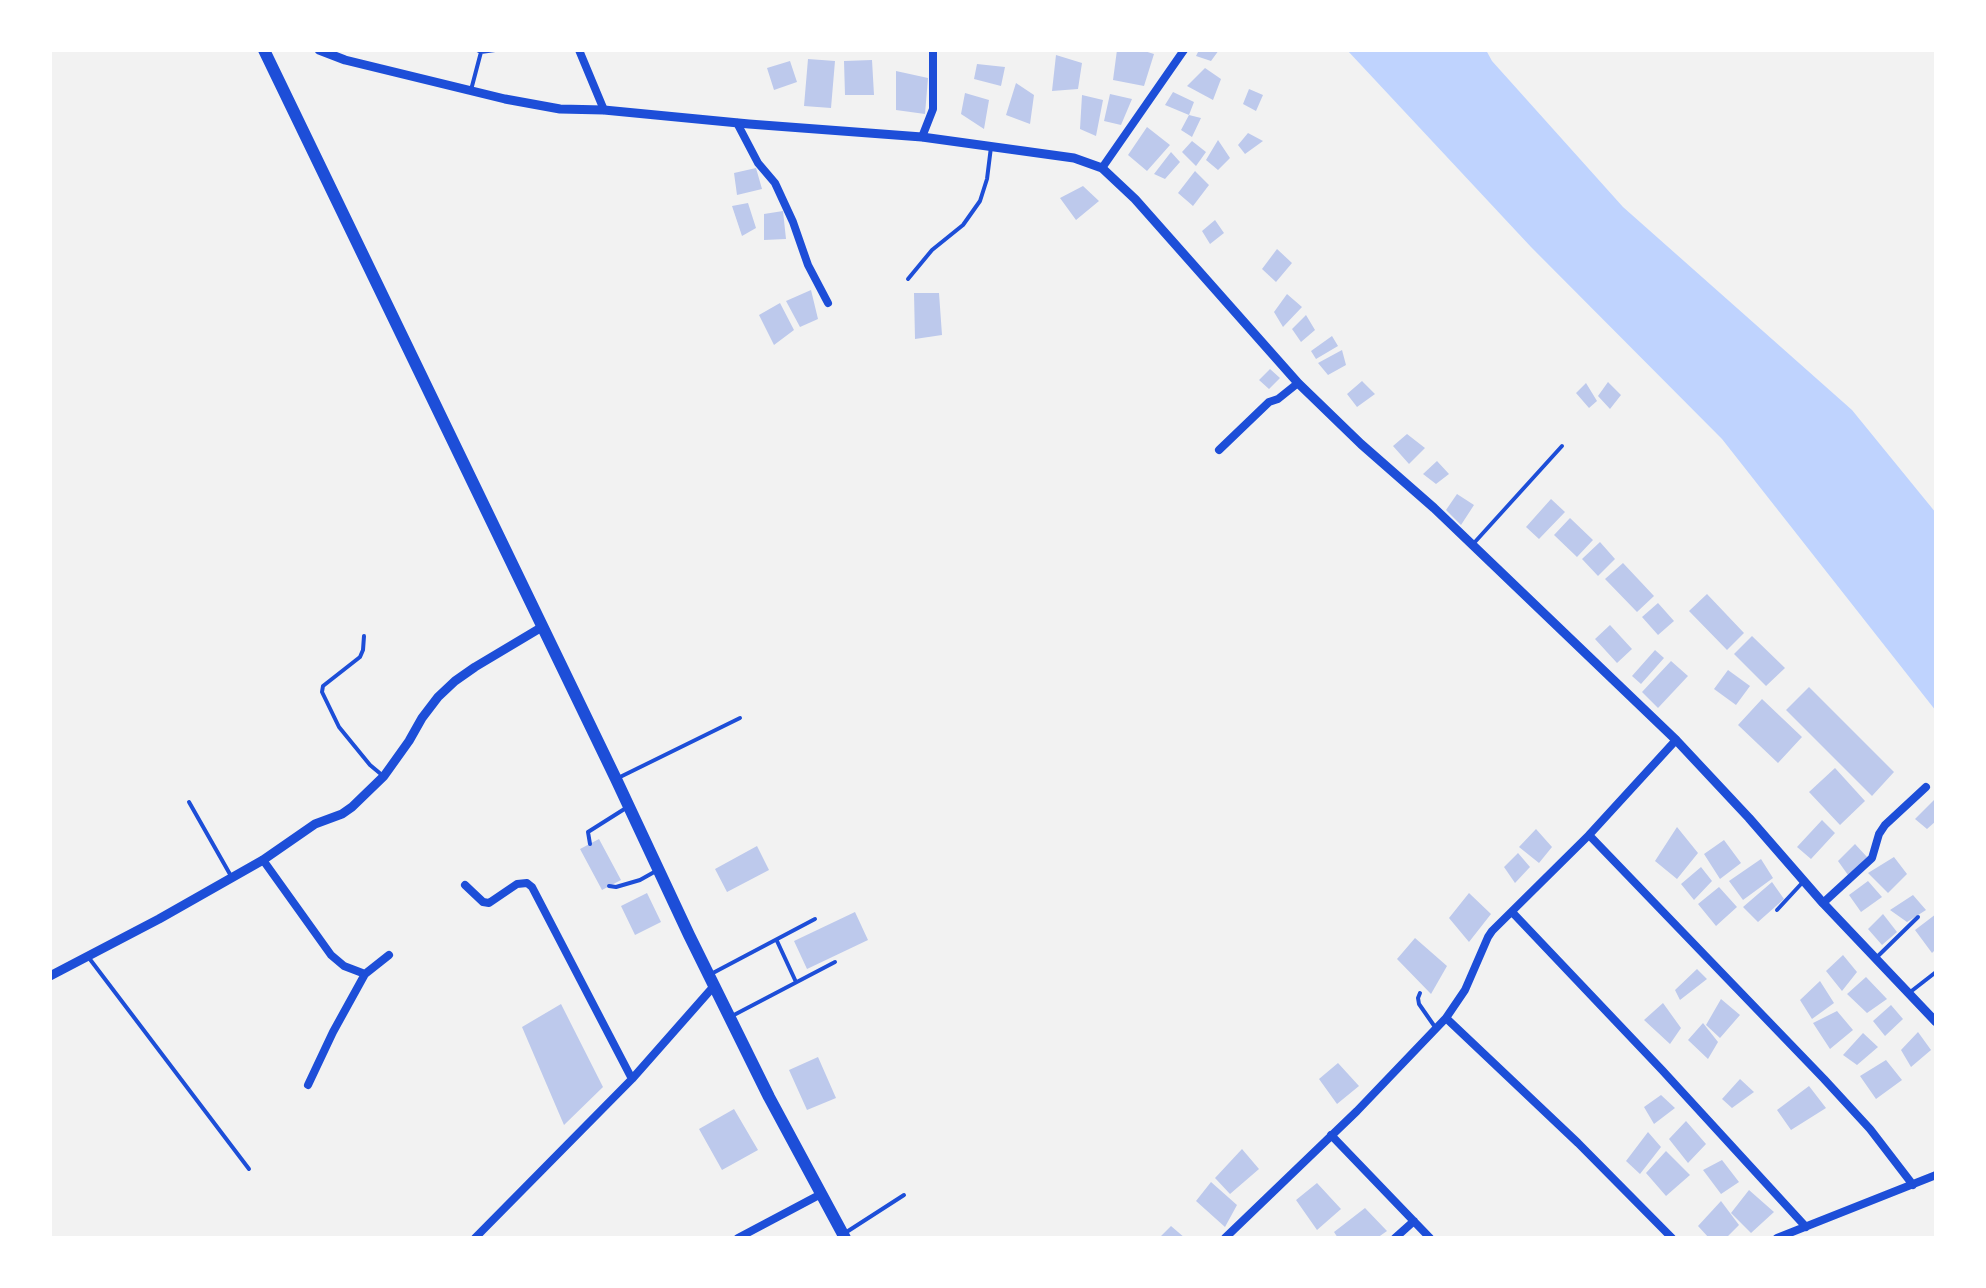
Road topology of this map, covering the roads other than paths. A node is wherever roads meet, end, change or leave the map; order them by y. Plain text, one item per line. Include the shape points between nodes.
1 (264, 50) edge
2 (319, 50) edge
3 (495, 50) edge
4 (579, 50) edge
5 (933, 50) edge
6 (1184, 50) edge
7 (479, 51) edge
8 (471, 90) junction
9 (604, 110) junction
10 (737, 123) junction
11 (922, 137) junction
12 (991, 147) junction
13 (1102, 168) junction
14 (908, 279) dead end
15 (828, 303) dead end
16 (1298, 383) junction
17 (1562, 446) dead end
18 (1219, 450) dead end
19 (1472, 545) junction
20 (542, 627) junction
21 (364, 636) dead end
22 (740, 718) dead end
23 (1676, 740) junction
24 (384, 776) junction
25 (616, 779) junction
26 (1926, 787) dead end
27 (189, 802) dead end
28 (628, 807) junction
29 (1589, 835) junction
30 (590, 844) dead end
31 (263, 860) junction
32 (658, 870) junction
33 (232, 878) junction
34 (1803, 881) junction
35 (465, 885) dead end
36 (609, 886) dead end
37 (1823, 903) junction
38 (1777, 910) dead end
39 (1512, 912) junction
40 (1918, 917) dead end
41 (815, 919) dead end
42 (777, 940) junction
43 (389, 955) dead end
44 (87, 956) junction
45 (1876, 958) junction
46 (835, 962) dead end
47 (1936, 972) edge
48 (365, 974) junction
49 (50, 976) edge
50 (712, 980) junction
51 (796, 982) junction
52 (1420, 993) dead end
53 (1909, 993) junction
54 (730, 1017) junction
55 (1446, 1018) junction
56 (1936, 1022) edge
57 (1436, 1029) junction
58 (632, 1079) junction
59 (308, 1085) dead end
60 (1331, 1135) junction
61 (249, 1169) dead end
62 (1936, 1175) edge
63 (1913, 1185) junction
64 (821, 1194) junction
65 (904, 1195) dead end
66 (1414, 1221) junction
67 (1806, 1227) junction
68 (844, 1236) edge
69 (475, 1238) edge
70 (738, 1238) edge
71 (1225, 1238) edge
72 (1395, 1238) edge
73 (1430, 1238) edge
74 (1672, 1238) edge
75 (1777, 1238) edge

1 - 20 highway
2 - 8 street
3 - 7 lane
4 - 9 street
5 - 11 street via 933,109
6 - 13 street
7 - 8 lane
8 - 9 street via 560,109
9 - 10 street
10 - 11 street
10 - 15 street via 775,183
11 - 12 street
12 - 13 street via 1074,158
12 - 14 lane via 980,201
13 - 16 street
16 - 18 street via 1269,402
16 - 19 street
17 - 19 lane
19 - 23 street
20 - 24 street via 475,667 438,697
20 - 25 highway
21 - 24 lane via 360,657 322,692 339,727
22 - 25 lane
23 - 29 street
23 - 34 street
24 - 31 street via 342,814 315,824
25 - 28 highway
26 - 37 street via 1885,825 1872,858
27 - 33 lane
28 - 30 lane via 588,832
28 - 32 highway
29 - 39 street
29 - 63 street via 1824,1079
31 - 33 street
31 - 48 street via 331,955
32 - 36 lane
32 - 50 highway
33 - 44 street
34 - 37 street
34 - 38 lane
35 - 58 street via 489,903 517,884 532,887
37 - 45 street
39 - 55 street via 1488,937
39 - 67 street
40 - 45 lane
41 - 42 lane
42 - 50 lane
42 - 51 lane
43 - 48 street
44 - 49 street
44 - 61 lane
45 - 53 street
46 - 51 lane
47 - 53 lane
48 - 59 street
50 - 54 highway
50 - 58 street
51 - 54 lane
52 - 57 lane via 1419,1004
53 - 56 street
54 - 64 highway
55 - 57 street
55 - 74 street
57 - 60 street
58 - 69 street
60 - 66 street
60 - 71 street
62 - 63 street
63 - 67 street
64 - 68 highway
64 - 70 street
65 - 68 lane
66 - 72 street
66 - 73 street
67 - 75 street

